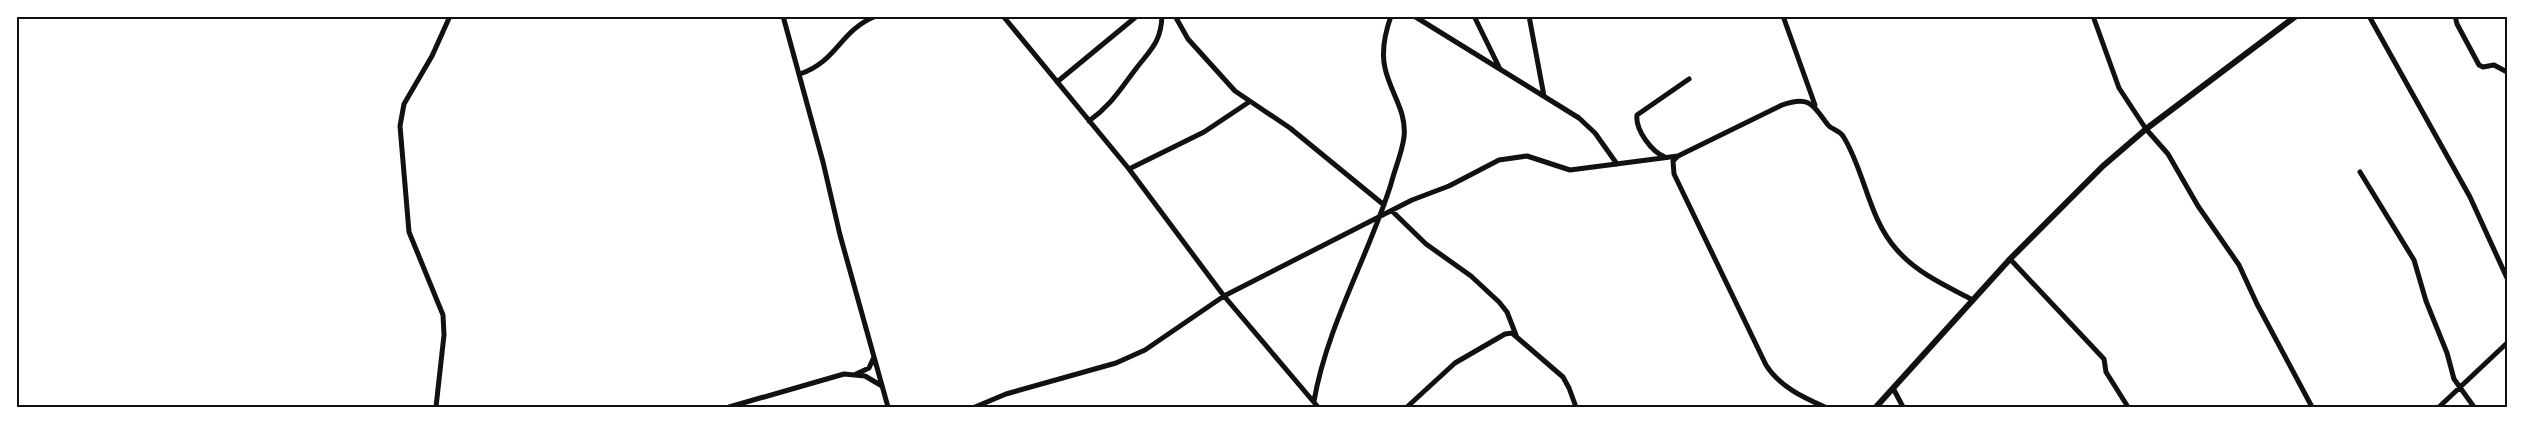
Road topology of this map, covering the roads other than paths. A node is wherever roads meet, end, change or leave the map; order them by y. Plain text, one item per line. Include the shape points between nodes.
1 (450, 16) edge
2 (783, 16) edge
3 (876, 16) edge
4 (1003, 16) edge
5 (1137, 16) edge
6 (1162, 16) edge
7 (1175, 16) edge
8 (1391, 16) edge
9 (1414, 16) edge
10 (1474, 16) edge
11 (1529, 16) edge
12 (1783, 16) edge
13 (2092, 16) edge
14 (2296, 16) edge
15 (2369, 16) edge
16 (2455, 16) edge
17 (1501, 70) junction
18 (2507, 72) edge
19 (800, 74) junction
20 (1688, 79) dead end
21 (1057, 82) junction
22 (1544, 96) junction
23 (1249, 102) junction
24 (1815, 105) junction
25 (1089, 121) junction
26 (2146, 130) junction
27 (1678, 156) junction
28 (1666, 158) junction
29 (1617, 164) junction
30 (1129, 169) junction
31 (2360, 172) dead end
32 (1384, 205) junction
33 (1392, 211) junction
34 (1379, 219) junction
35 (2010, 259) junction
36 (2507, 278) edge
37 (1224, 296) junction
38 (1973, 300) junction
39 (1516, 335) junction
40 (2507, 343) edge
41 (874, 357) junction
42 (856, 374) junction
43 (882, 386) junction
44 (2460, 386) junction
45 (1893, 388) junction
46 (1314, 401) junction
47 (436, 407) edge
48 (729, 407) edge
49 (888, 407) edge
50 (975, 407) edge
51 (1318, 407) edge
52 (1407, 407) edge
53 (1576, 407) edge
54 (1824, 407) edge
55 (1876, 407) edge
56 (1903, 407) edge
57 (2128, 407) edge
58 (2312, 407) edge
59 (2439, 407) edge
60 (2474, 407) edge

1 - 47 street via 432,56 404,104 400,126 409,232 443,315 444,335
2 - 19 street
3 - 19 street via 855,27 823,64
4 - 21 street
5 - 21 street
6 - 25 street via 1159,35 1150,53 1112,102
7 - 23 street via 1188,39 1235,92
8 - 32 street via 1384,40 1384,60 1402,112 1404,135
9 - 17 street
10 - 17 street
11 - 22 street
12 - 24 street
13 - 26 street via 2120,88
14 - 26 street
15 - 36 street via 2470,197
16 - 18 street via 2479,65 2494,65
17 - 22 street
19 - 41 street
20 - 28 street via 1637,115 1638,125 1653,150
21 - 25 street
22 - 29 street via 1588,126
23 - 30 street via 1204,132
23 - 32 street via 1295,132
24 - 27 street via 1800,100 1782,105
24 - 38 street via 1829,126 1844,138 1881,226 1898,251 1926,274
25 - 30 street
26 - 35 street via 2103,166
26 - 58 street via 2168,154 2198,206 2234,256
27 - 28 street
27 - 54 street via 1673,161 1674,174 1766,365 1776,379
28 - 29 street
29 - 33 street via 1570,170 1534,157 1510,157 1487,164 1449,186
30 - 37 street
31 - 44 street via 2414,260 2452,372
32 - 34 street
33 - 34 street
33 - 39 street via 1426,244 1471,276 1499,302 1507,312
34 - 37 street
34 - 46 street via 1321,365
35 - 38 street
35 - 57 street via 2104,359 2106,372
37 - 46 street
37 - 50 street via 1149,347 1116,363 1006,394
38 - 45 street
39 - 52 street via 1504,334 1456,363
39 - 53 street via 1562,377 1570,388
40 - 44 street
41 - 42 street via 869,368
41 - 43 street
42 - 43 street
42 - 48 street via 817,380
43 - 49 street
44 - 59 street
44 - 60 street
45 - 55 street
45 - 56 street
46 - 51 street

